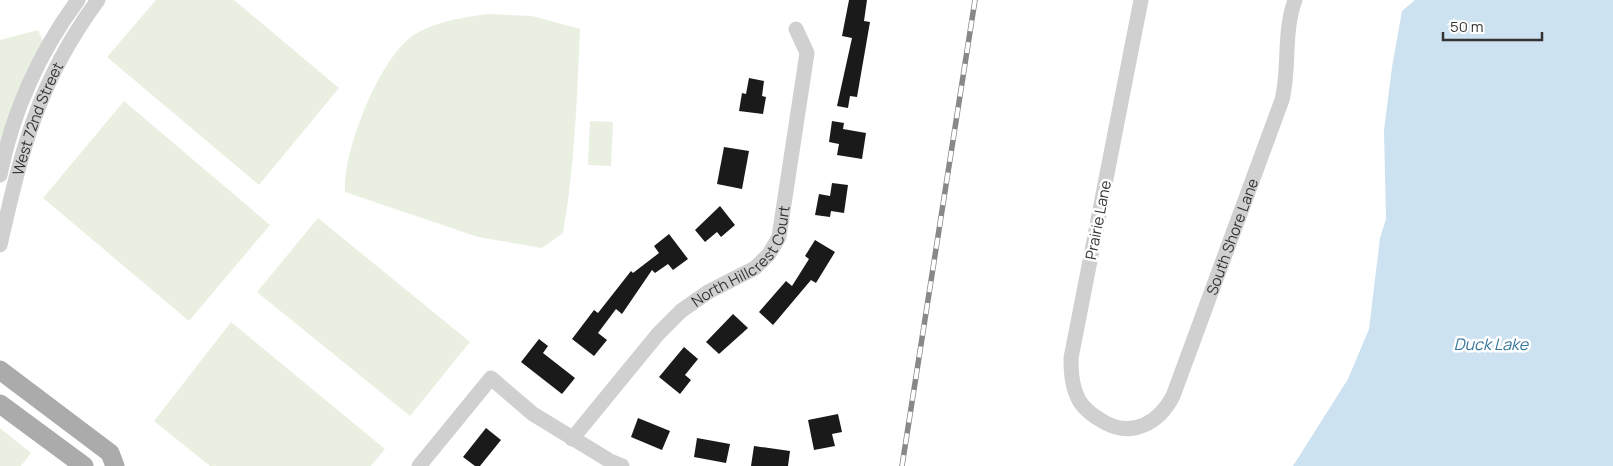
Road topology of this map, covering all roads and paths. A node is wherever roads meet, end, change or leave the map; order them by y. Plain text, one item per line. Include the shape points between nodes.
1 (78, 0) edge
2 (98, 0) edge
3 (1141, 0) edge
4 (1295, 0) edge
5 (796, 29) dead end
6 (0, 175) edge
7 (0, 245) edge
8 (0, 370) edge
9 (0, 404) edge
10 (1110, 426) joint
11 (572, 438) junction
12 (84, 466) edge
13 (115, 466) edge
14 (419, 466) edge
15 (622, 466) edge

1 - 6 street, West 72nd Street via 31,80 10,136
2 - 7 street, West 72nd Street via 58,62 37,106 16,173
3 - 10 street, Prairie Lane via 1071,358 1074,390 1081,404
4 - 10 street, South Shore Lane via 1286,41 1286,84 1282,100 1173,396 1165,410 1140,427
5 - 11 street, North Hillcrest Court via 807,53 779,237 755,268 708,292 681,311
8 - 13 main road via 110,453
9 - 12 main road
11 - 14 street via 533,414 491,378
11 - 15 street

